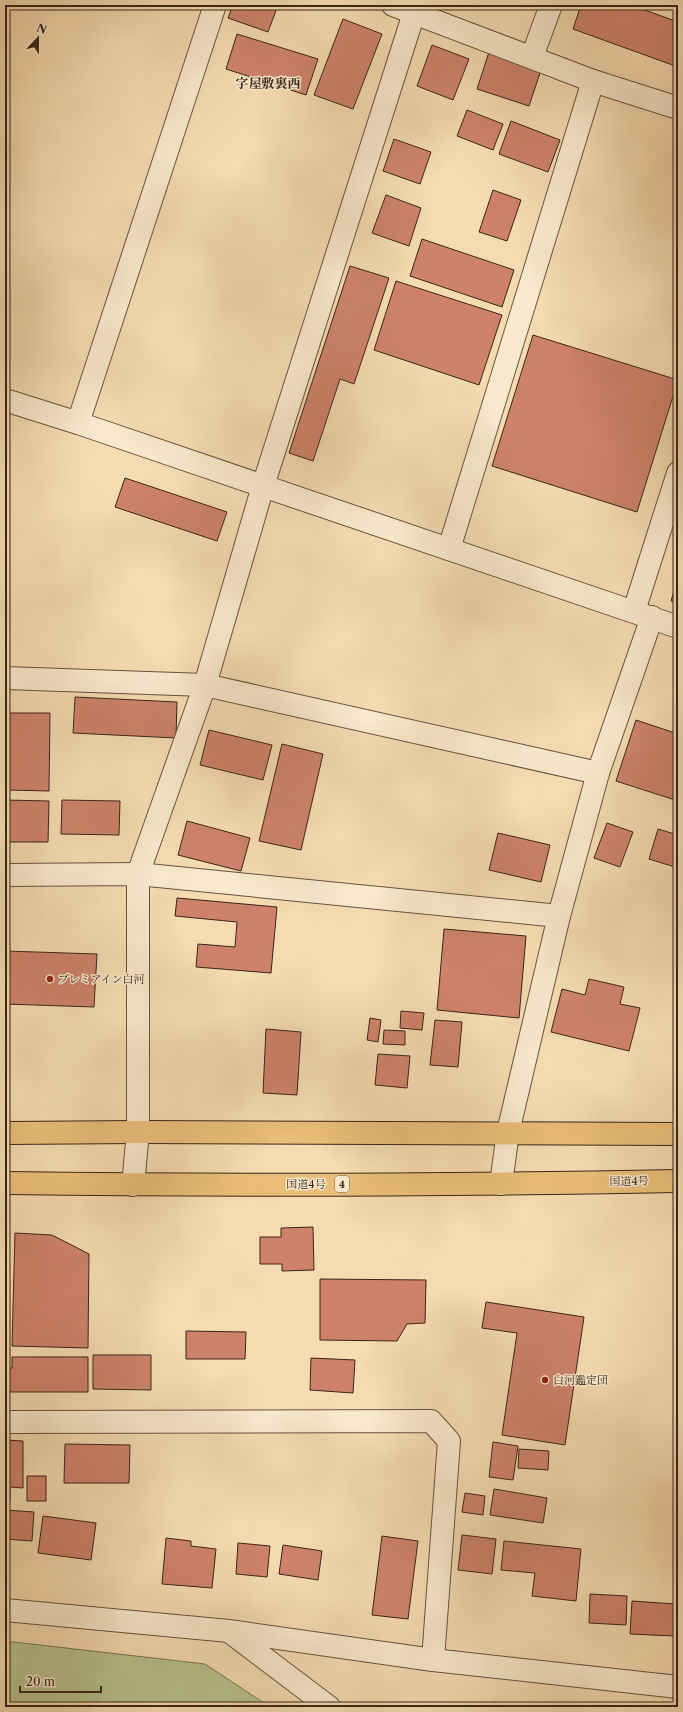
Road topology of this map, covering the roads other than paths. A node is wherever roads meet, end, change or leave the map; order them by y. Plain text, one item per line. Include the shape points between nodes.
1 (215, 5) edge
2 (393, 5) edge
3 (551, 5) edge
4 (414, 13) junction
5 (532, 57) junction
6 (593, 80) junction
7 (678, 108) edge
8 (5, 400) edge
9 (78, 423) junction
10 (678, 473) edge
11 (263, 486) junction
12 (449, 549) junction
13 (643, 614) junction
14 (678, 626) edge
15 (5, 678) edge
16 (205, 685) junction
17 (598, 774) junction
18 (5, 874) edge
19 (138, 874) junction
20 (559, 916) junction
21 (138, 1132) junction
22 (508, 1132) junction
23 (5, 1133) edge
24 (678, 1134) edge
25 (678, 1180) edge
26 (5, 1183) edge
27 (501, 1184) junction
28 (133, 1185) junction
29 (5, 1422) edge
30 (5, 1610) edge
31 (229, 1631) junction
32 (433, 1660) junction
33 (678, 1687) edge
34 (329, 1707) edge

1 - 9 street
2 - 4 street
3 - 5 street
4 - 5 street
4 - 11 street
5 - 6 street
6 - 7 street
6 - 12 street
8 - 9 street
9 - 11 street
10 - 13 street
11 - 12 street
11 - 16 street
12 - 13 street
13 - 14 street
13 - 17 street
15 - 16 street
16 - 17 street
16 - 19 street
17 - 20 street
18 - 19 street
19 - 20 street
19 - 21 street
20 - 22 street
21 - 22 highway
21 - 23 highway
21 - 28 street
22 - 24 highway
22 - 27 street
25 - 27 highway, 国道4号 / 4
26 - 28 highway, 国道4号 / 4
27 - 28 highway, 国道4号 / 4
29 - 32 street via 431,1421 449,1441
30 - 31 street
31 - 32 street
31 - 34 street
32 - 33 street

